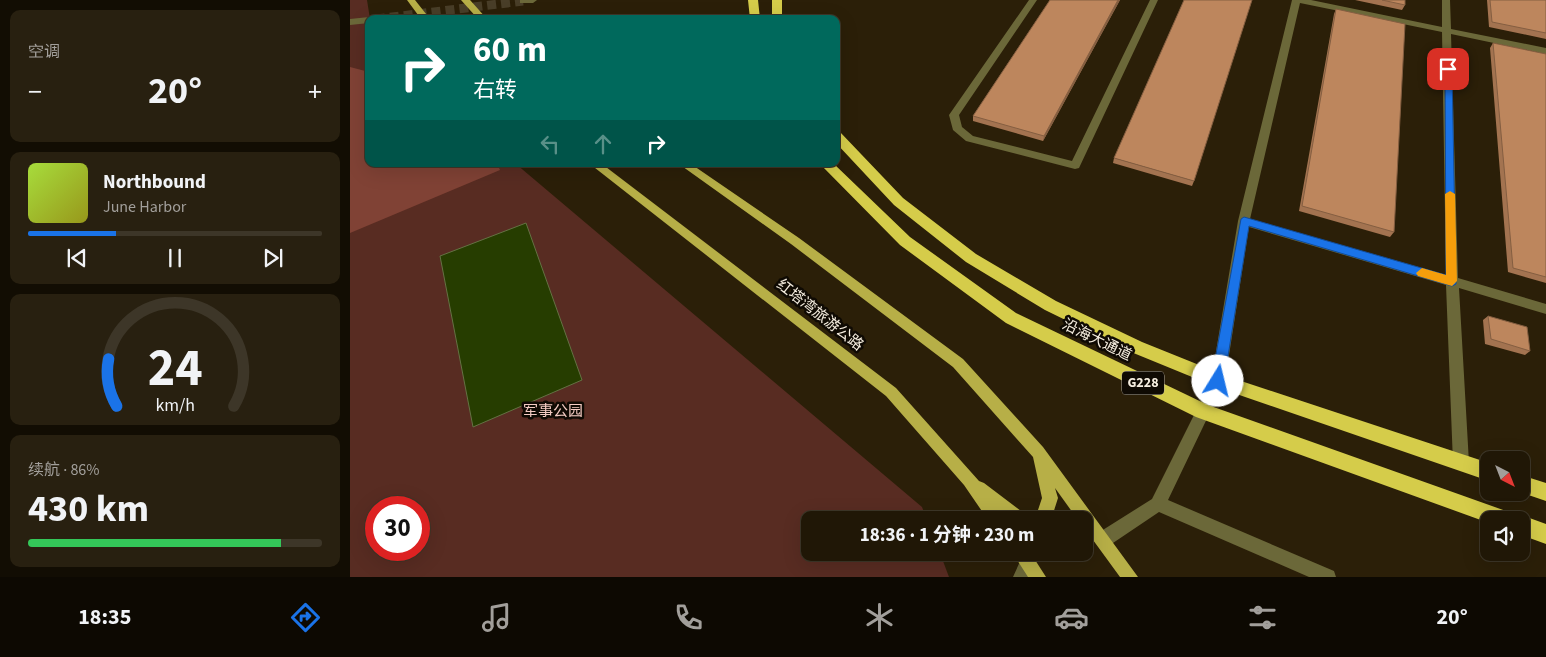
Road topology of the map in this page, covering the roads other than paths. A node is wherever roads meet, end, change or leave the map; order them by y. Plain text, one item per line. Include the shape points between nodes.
1 (411, 0) edge
2 (465, 0) edge
3 (533, 0) edge
4 (753, 0) edge
5 (777, 0) edge
6 (1033, 0) edge
7 (1154, 0) edge
8 (1297, 0) edge
9 (1446, 0) edge
10 (523, 1) dead end
11 (423, 15) edge
12 (479, 15) edge
13 (755, 15) edge
14 (777, 15) edge
15 (365, 20) edge
16 (350, 22) edge
17 (1447, 30) junction
18 (1546, 51) edge
19 (840, 140) edge
20 (599, 167) edge
21 (688, 167) edge
22 (829, 167) edge
23 (1244, 221) junction
24 (1452, 281) junction
25 (1546, 309) edge
26 (1218, 381) junction
27 (1202, 411) junction
28 (1038, 452) junction
29 (1461, 463) junction
30 (1480, 469) edge
31 (969, 480) junction
32 (1530, 487) edge
33 (1546, 492) edge
34 (1158, 504) junction
35 (991, 511) edge
36 (1481, 511) edge
37 (1530, 528) edge
38 (1546, 534) edge
39 (1104, 539) junction
40 (1023, 564) edge
41 (1038, 577) edge
42 (1130, 577) edge
43 (1328, 577) edge

1 - 11 main road
2 - 12 main road
3 - 10 street
4 - 13 highway
5 - 14 highway
6 - 7 street via 954,115 957,128 970,139 1075,165
8 - 17 street
8 - 23 street
9 - 17 street
15 - 16 street
17 - 18 street
17 - 24 street
19 - 26 highway, 沿海大通道 / G228 via 928,228 1033,297
20 - 31 main road, 红塔湾旅游公路 via 891,392
21 - 28 main road via 795,241 958,363
22 - 27 highway, 沿海大通道 / G228 via 905,240 1011,318
23 - 24 street
23 - 26 street
24 - 25 street
24 - 29 street
26 - 27 street
26 - 29 highway, 沿海大通道 / G228
27 - 34 street
27 - 36 highway, 沿海大通道 / G228
28 - 31 main road via 1050,498 1044,518 1020,519
28 - 39 main road
29 - 30 highway, 沿海大通道 / G228
31 - 35 main road, 红塔湾旅游公路
32 - 33 highway
34 - 39 street
34 - 43 street
37 - 38 highway
39 - 42 main road
40 - 41 main road

